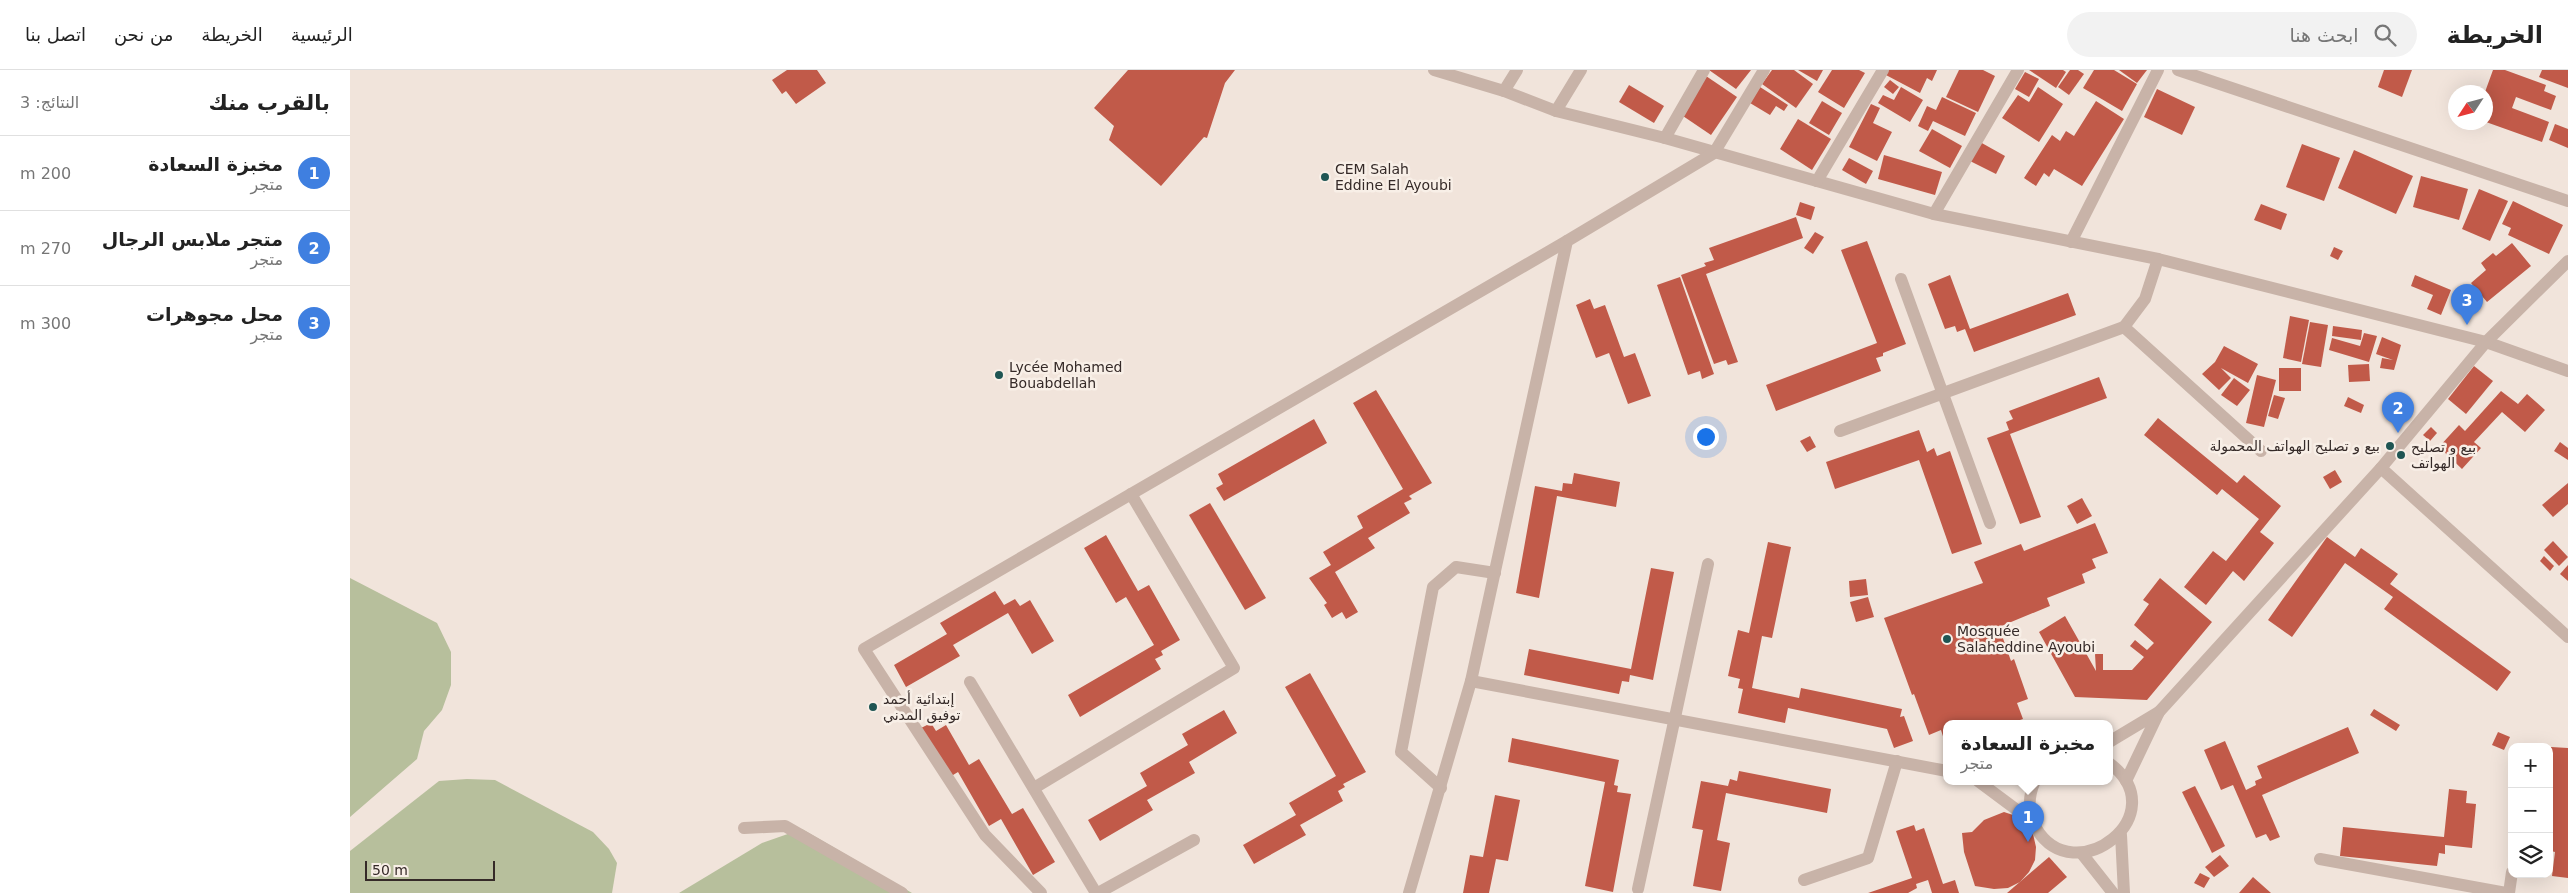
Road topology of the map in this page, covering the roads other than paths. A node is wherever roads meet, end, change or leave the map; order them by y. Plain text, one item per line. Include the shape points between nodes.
1 (1434, 70) edge
2 (1517, 70) edge
3 (1582, 70) edge
4 (1704, 70) edge
5 (1764, 70) edge
6 (1883, 70) edge
7 (2018, 70) edge
8 (2158, 70) edge
9 (2178, 70) edge
10 (1504, 91) junction
11 (1556, 111) junction
12 (1665, 138) junction
13 (1714, 153) junction
14 (1817, 181) junction
15 (2568, 200) edge
16 (1934, 214) junction
17 (1567, 241) junction
18 (2070, 242) junction
19 (2158, 259) junction
20 (2568, 261) edge
21 (1901, 279) dead end
22 (2124, 327) junction
23 (2486, 342) junction
24 (2568, 371) edge
25 (1943, 393) junction
26 (1840, 431) dead end
27 (2261, 451) dead end
28 (2381, 468) junction
29 (1131, 494) junction
30 (1990, 523) dead end
31 (1708, 564) dead end
32 (1494, 573) junction
33 (2568, 637) edge
34 (970, 682) dead end
35 (1471, 682) junction
36 (2159, 712) junction
37 (1675, 720) junction
38 (2113, 740) edge
39 (1897, 761) junction
40 (2113, 767) edge
41 (1943, 769) edge
42 (2126, 781) junction
43 (1983, 785) edge
44 (2034, 785) edge
45 (1034, 788) junction
46 (1441, 788) junction
47 (2033, 822) junction
48 (744, 828) dead end
49 (2121, 835) junction
50 (1194, 840) dead end
51 (2083, 855) junction
52 (2320, 859) dead end
53 (2511, 878) edge
54 (1804, 880) dead end
55 (1638, 889) dead end
56 (902, 893) edge
57 (1041, 893) edge
58 (1097, 893) edge
59 (1409, 893) edge
60 (2113, 893) edge
61 (2124, 893) edge
62 (2508, 893) edge

1 - 10 street
2 - 10 street
3 - 11 street
4 - 12 street
5 - 13 street
6 - 14 street
7 - 16 street
8 - 18 street
9 - 15 street
10 - 11 street
11 - 12 street
12 - 13 street
13 - 14 street
13 - 17 street
14 - 16 street
16 - 18 street
17 - 29 street
17 - 32 street
18 - 19 street
19 - 22 street via 2145,300
19 - 23 street
20 - 23 street
21 - 25 street
22 - 25 street
22 - 27 street
23 - 24 street
23 - 28 street
25 - 26 street
25 - 30 street
28 - 33 street
28 - 36 street
29 - 45 street via 1234,668
29 - 57 street via 864,648 984,835
31 - 37 street
32 - 35 street
32 - 46 street via 1456,568 1433,587 1401,752
34 - 45 street
35 - 37 street
35 - 46 street
36 - 38 street
36 - 42 street
37 - 39 street
37 - 55 street
39 - 41 street
39 - 54 street via 1868,858
40 - 42 street
42 - 49 street via 2131,809
43 - 47 street
44 - 47 street via 2030,796
45 - 58 street
46 - 59 street
47 - 51 street via 2043,838 2058,850
48 - 56 street via 785,826
49 - 51 street via 2104,849
49 - 61 street
50 - 58 street
51 - 60 street
52 - 62 street
53 - 62 street

